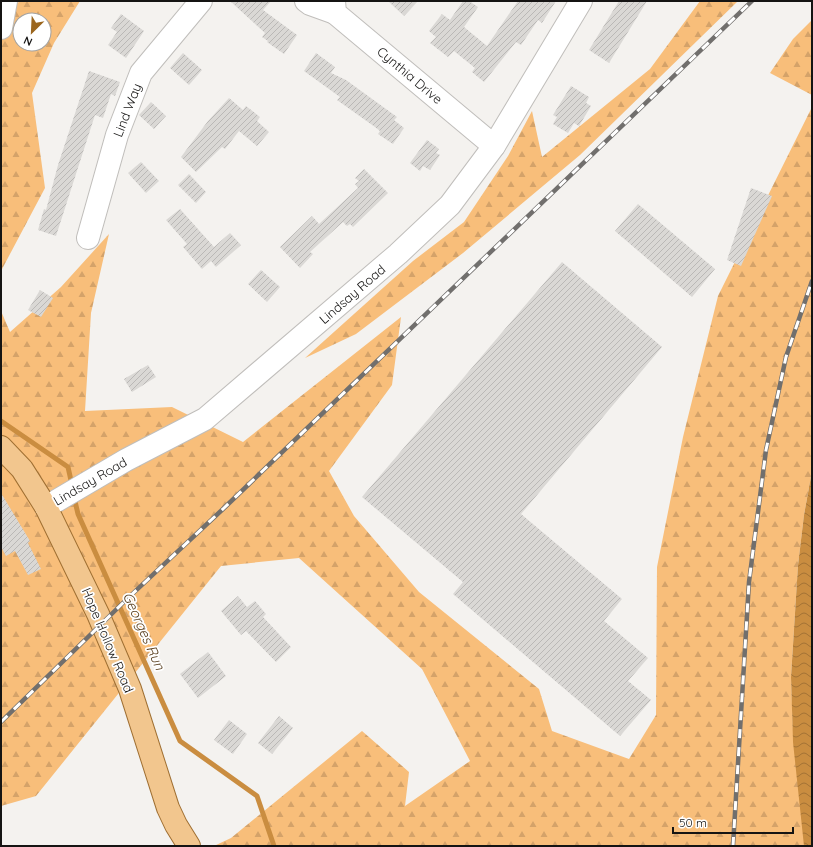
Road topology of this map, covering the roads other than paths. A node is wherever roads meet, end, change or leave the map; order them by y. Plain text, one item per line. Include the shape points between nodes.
1 (6, 1) edge
2 (200, 1) edge
3 (306, 1) edge
4 (581, 1) edge
5 (334, 7) edge
6 (1, 28) edge
7 (494, 146) junction
8 (88, 238) dead end
9 (1, 447) edge
10 (53, 502) junction
11 (189, 846) edge

1 - 6 street
2 - 8 street, Lind Way via 141,73 117,135
3 - 5 street via 310,4
4 - 7 street, Lindsay Road
5 - 7 street, Cynthia Drive
7 - 10 street, Lindsay Road via 450,205 424,230 205,420 126,460
9 - 10 main road, Hope Hollow Road
10 - 11 main road, Hope Hollow Road via 63,541 130,689 168,808

